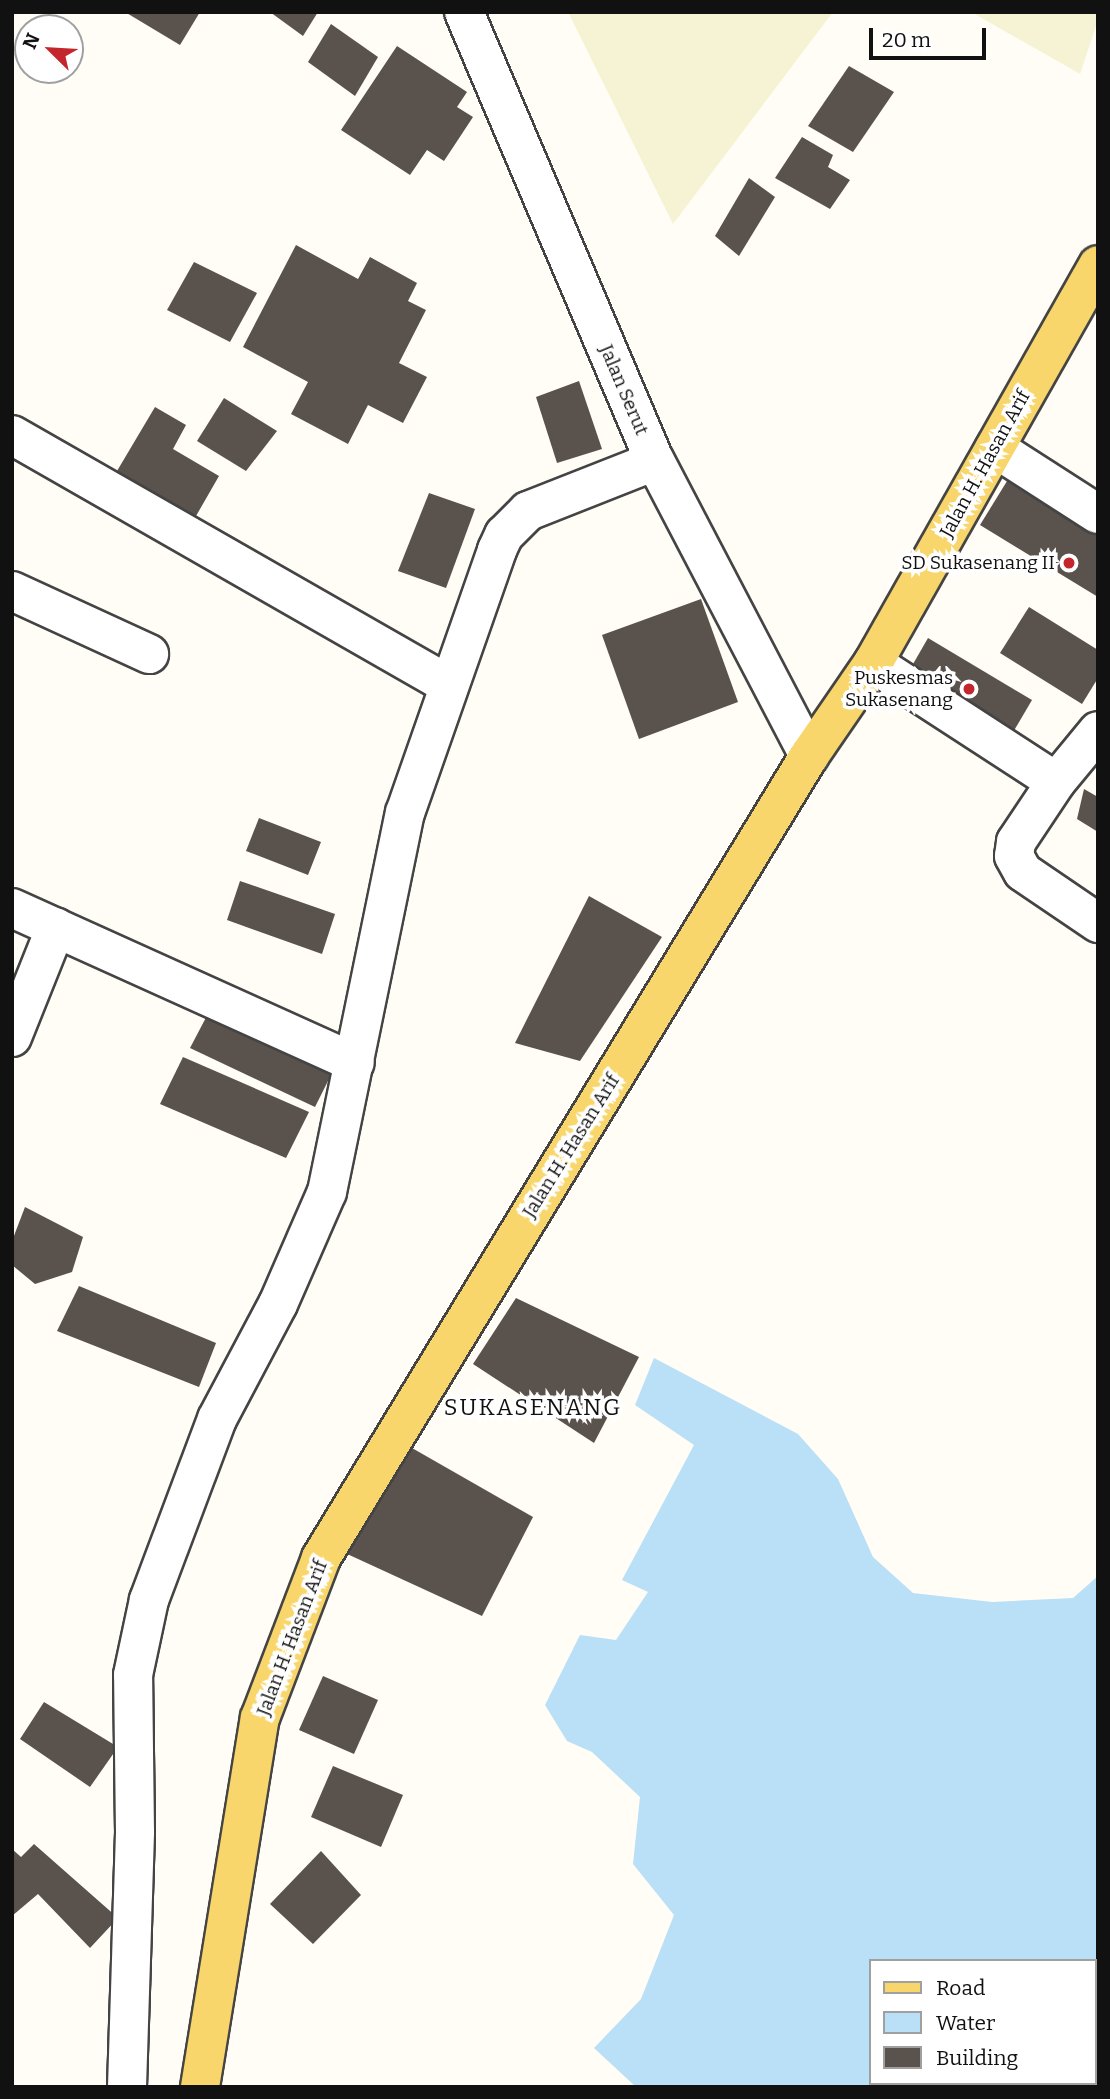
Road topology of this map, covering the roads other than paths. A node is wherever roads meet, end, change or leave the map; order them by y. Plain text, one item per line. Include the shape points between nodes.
1 (464, 12) edge
2 (1098, 265) edge
3 (12, 435) edge
4 (995, 448) junction
5 (655, 461) junction
6 (1098, 514) edge
7 (12, 591) edge
8 (149, 654) dead end
9 (873, 663) junction
10 (449, 685) junction
11 (1098, 731) edge
12 (809, 756) junction
13 (1056, 782) junction
14 (12, 908) edge
15 (1098, 923) edge
16 (56, 927) junction
17 (12, 1037) edge
18 (355, 1063) junction
19 (127, 2087) edge
20 (200, 2087) edge

1 - 5 street, Jalan Serut
2 - 4 main road, Jalan H. Hasan Arif
3 - 10 street
4 - 6 street
4 - 9 main road, Jalan H. Hasan Arif
5 - 10 street via 547,501 514,522 497,550
5 - 12 street, Jalan Serut
7 - 8 street
9 - 12 main road, Jalan H. Hasan Arif
9 - 13 street
10 - 18 street via 405,813
11 - 13 street
12 - 20 main road, Jalan H. Hasan Arif via 321,1558 260,1718
13 - 15 street via 1016,842 1014,856 1023,872
14 - 16 street
16 - 17 street
16 - 18 street
18 - 19 street via 327,1192 278,1304 217,1419 139,1636 134,1675 135,1832

